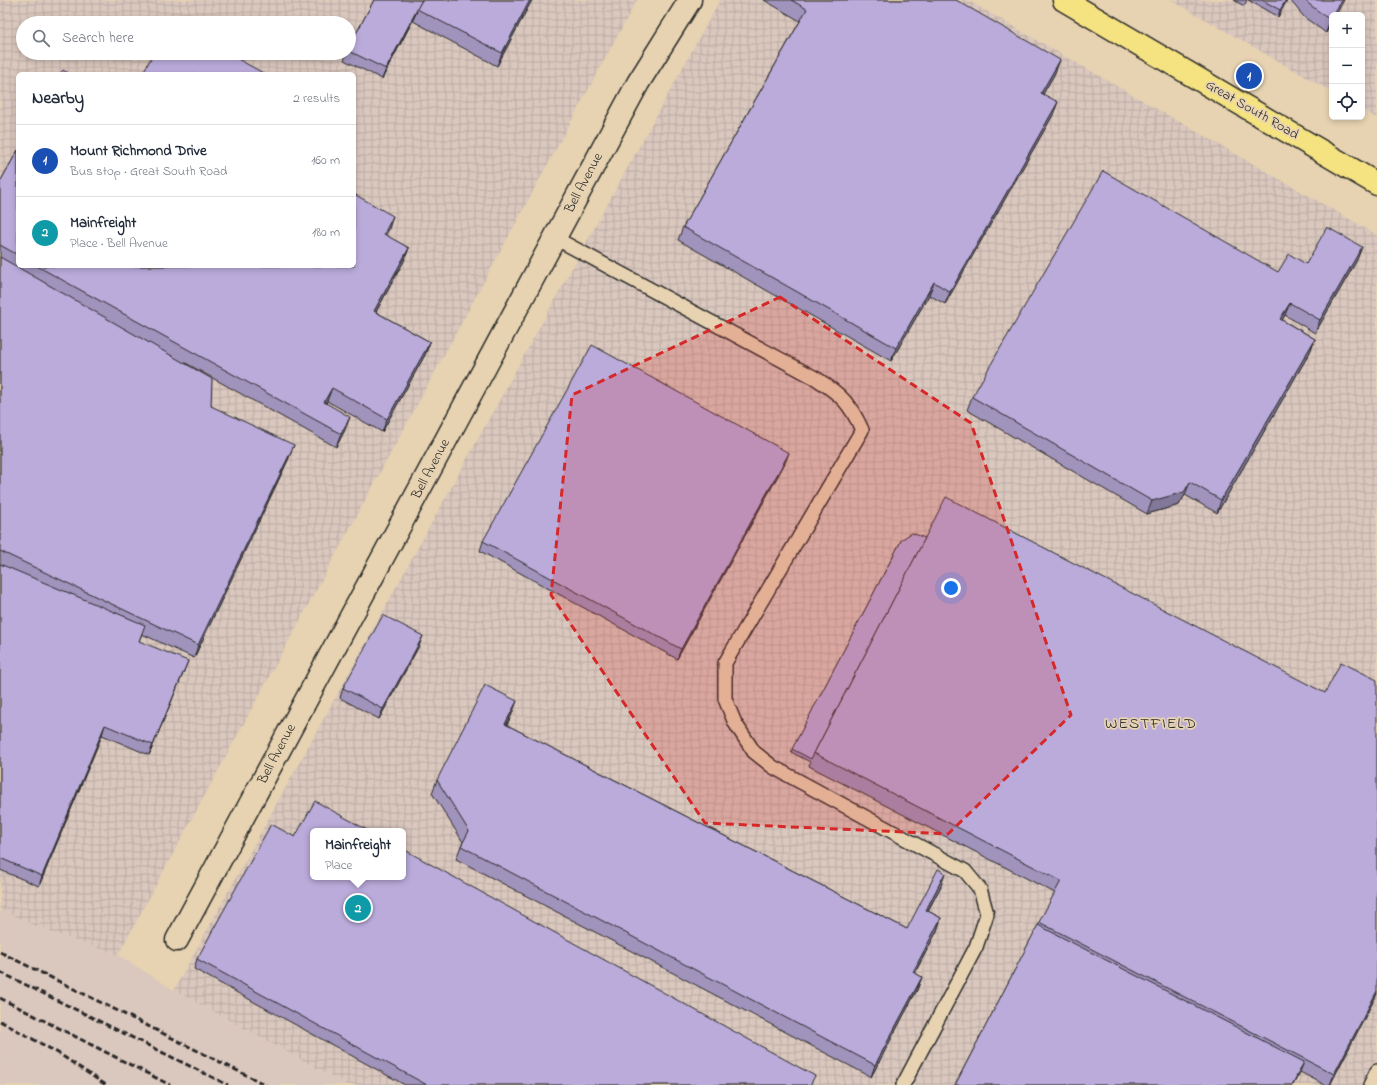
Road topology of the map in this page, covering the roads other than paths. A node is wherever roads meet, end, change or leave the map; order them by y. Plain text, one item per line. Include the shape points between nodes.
1 (690, 0) edge
2 (1064, 0) edge
3 (1377, 184) edge
4 (555, 238) junction
5 (176, 940) dead end
6 (1377, 1071) edge
7 (903, 1085) edge
8 (1370, 1085) edge

1 - 4 street, Bell Avenue via 638,83
2 - 3 main road, Great South Road
4 - 5 street, Bell Avenue
4 - 7 lane via 817,379 838,393 853,410 862,430 725,663 725,699 735,723 754,752 764,760 965,871 980,889 987,914 976,947
6 - 8 lane

